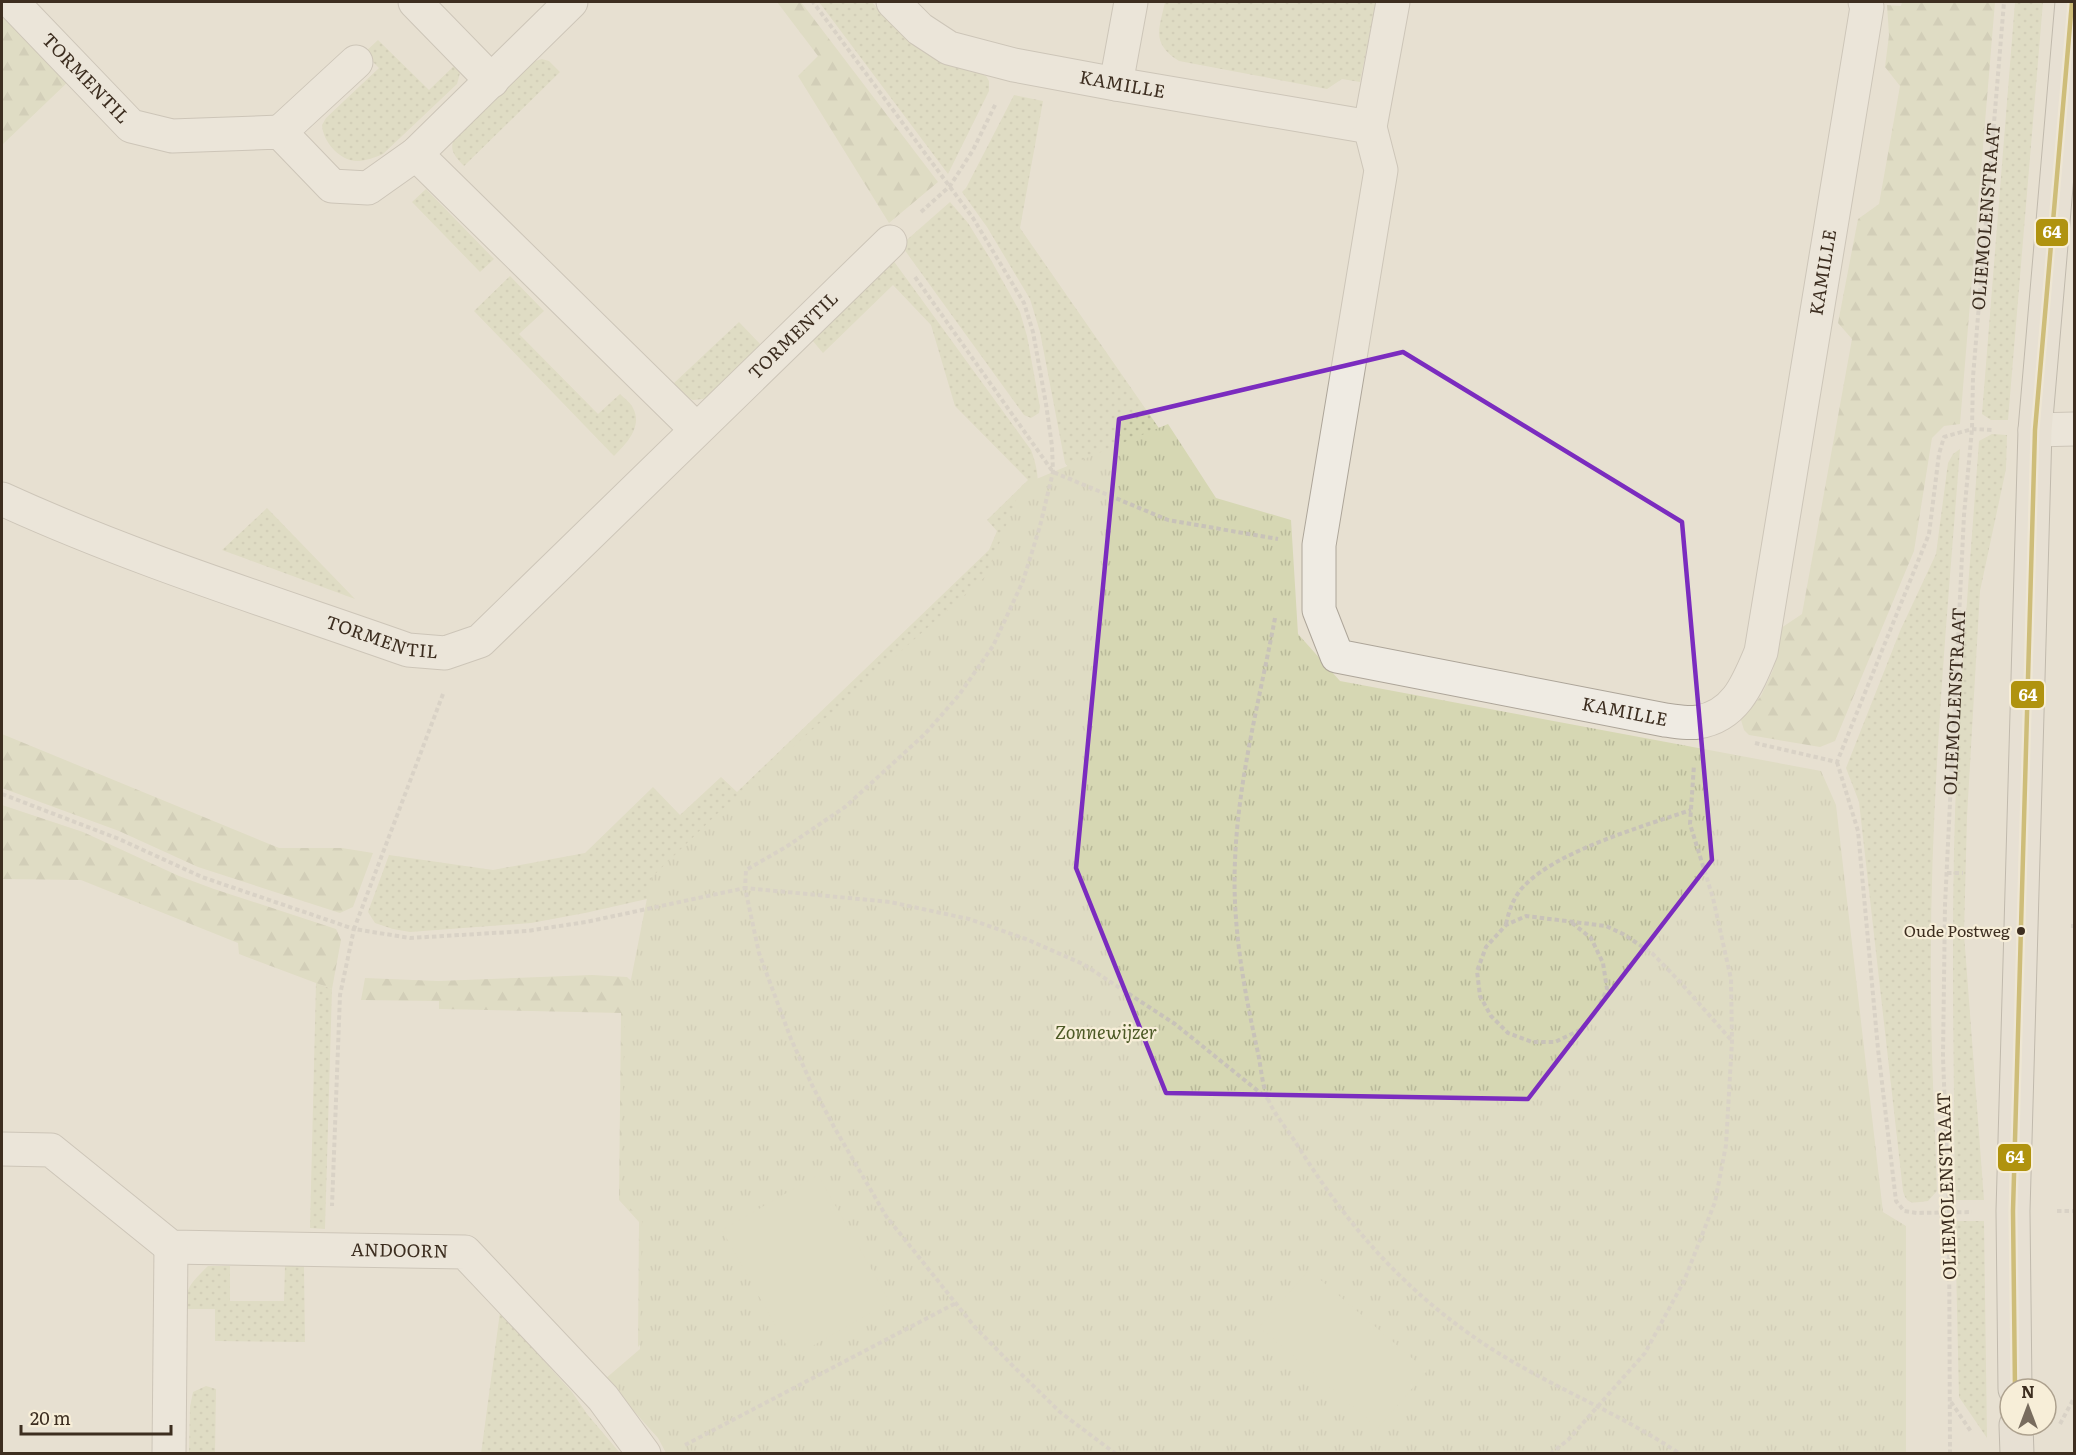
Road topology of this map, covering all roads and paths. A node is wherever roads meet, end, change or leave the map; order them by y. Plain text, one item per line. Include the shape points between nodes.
1 (12, 2) edge
2 (415, 2) edge
3 (571, 2) edge
4 (813, 2) edge
5 (893, 2) edge
6 (1131, 2) edge
7 (1393, 2) edge
8 (1865, 2) edge
9 (2004, 2) edge
10 (2072, 2) edge
11 (356, 62) dead end
12 (1014, 65) junction
13 (492, 81) junction
14 (1116, 84) junction
15 (1370, 127) junction
16 (280, 132) junction
17 (416, 154) junction
18 (950, 186) junction
19 (890, 242) junction
20 (696, 429) junction
21 (1972, 429) junction
22 (2074, 429) edge
23 (2035, 430) junction
24 (1053, 472) junction
25 (2, 499) edge
26 (1319, 545) junction
27 (1276, 609) dead end
28 (445, 653) junction
29 (1707, 719) junction
30 (1837, 762) junction
31 (2, 794) edge
32 (1691, 810) junction
33 (1947, 873) junction
34 (1963, 873) dead end
35 (745, 888) junction
36 (1572, 923) junction
37 (1506, 925) junction
38 (354, 929) junction
39 (1732, 1041) junction
40 (1268, 1099) junction
41 (2, 1149) edge
42 (1949, 1212) junction
43 (171, 1247) junction
44 (331, 1249) junction
45 (956, 1303) junction
46 (2015, 1377) edge
47 (1950, 1402) junction
48 (1600, 1406) junction
49 (1975, 1436) dead end
50 (2016, 1437) edge
51 (678, 1448) dead end
52 (170, 1454) edge
53 (644, 1454) edge
54 (1116, 1454) edge
55 (1550, 1454) edge
56 (1680, 1454) edge
57 (1950, 1454) edge
58 (2017, 1454) edge

1 - 16 street, TORMENTIL via 131,126 172,136
2 - 13 street
3 - 13 street
4 - 18 path
5 - 12 street, KAMILLE via 920,29 949,48
6 - 14 street
7 - 15 street, KAMILLE
8 - 29 street, KAMILLE via 1868,7 1761,652 1743,694
9 - 21 path, OLIEMOLENSTRAAT
10 - 23 main road
11 - 16 street
12 - 14 street, KAMILLE
12 - 18 path via 973,150
13 - 17 street
14 - 15 street, KAMILLE
15 - 26 street, KAMILLE via 1381,170
16 - 17 street via 332,186 368,188
17 - 20 street
18 - 19 path
18 - 24 path via 1024,303 1034,332
19 - 20 street, TORMENTIL
19 - 24 path
20 - 28 street, TORMENTIL via 480,641
21 - 30 path via 1944,437 1929,534
21 - 33 path, OLIEMOLENSTRAAT via 1964,515
22 - 23 street
23 - 46 main road via 2013,1211
24 - 26 path via 1168,520
24 - 35 path via 1023,581 993,646 959,695 925,734 845,807 746,870
25 - 28 street, TORMENTIL via 143,556 408,650
26 - 29 street, KAMILLE via 1319,610 1337,656 1665,720
27 - 40 path via 1240,805 1234,896 1242,970
28 - 38 path via 443,694
29 - 30 path via 1737,739
29 - 32 path
30 - 42 path via 1858,831 1896,1201 1911,1212
31 - 38 path via 119,839 202,877
32 - 37 path via 1564,858 1541,872 1518,894 1509,908
32 - 39 path via 1690,824 1713,898 1731,979
33 - 34 path
33 - 42 path, OLIEMOLENSTRAAT via 1943,1057
35 - 38 path via 527,931 410,938
35 - 40 path via 890,902 969,919 1026,939 1083,964 1175,1024
35 - 45 path via 759,954 812,1085 886,1216
36 - 37 path via 1526,916
36 - 37 path via 1591,938 1603,963 1607,988 1596,1013 1580,1030 1555,1042 1532,1042 1508,1033 1491,1016 1480,996 1477,971 1486,947
36 - 39 path via 1606,926 1652,954
38 - 44 path via 340,995
39 - 48 path via 1726,1145 1715,1202 1684,1281 1645,1353
40 - 48 path via 1325,1191 1386,1264 1429,1304 1525,1369
41 - 43 street via 51,1150
42 - 47 path, OLIEMOLENSTRAAT
43 - 44 street, ANDOORN
43 - 52 street
44 - 53 street, ANDOORN via 465,1252 603,1398
45 - 51 path
45 - 54 path via 990,1343 1060,1412
47 - 49 path
47 - 57 path, OLIEMOLENSTRAAT
48 - 55 path
48 - 56 path
50 - 58 main road

